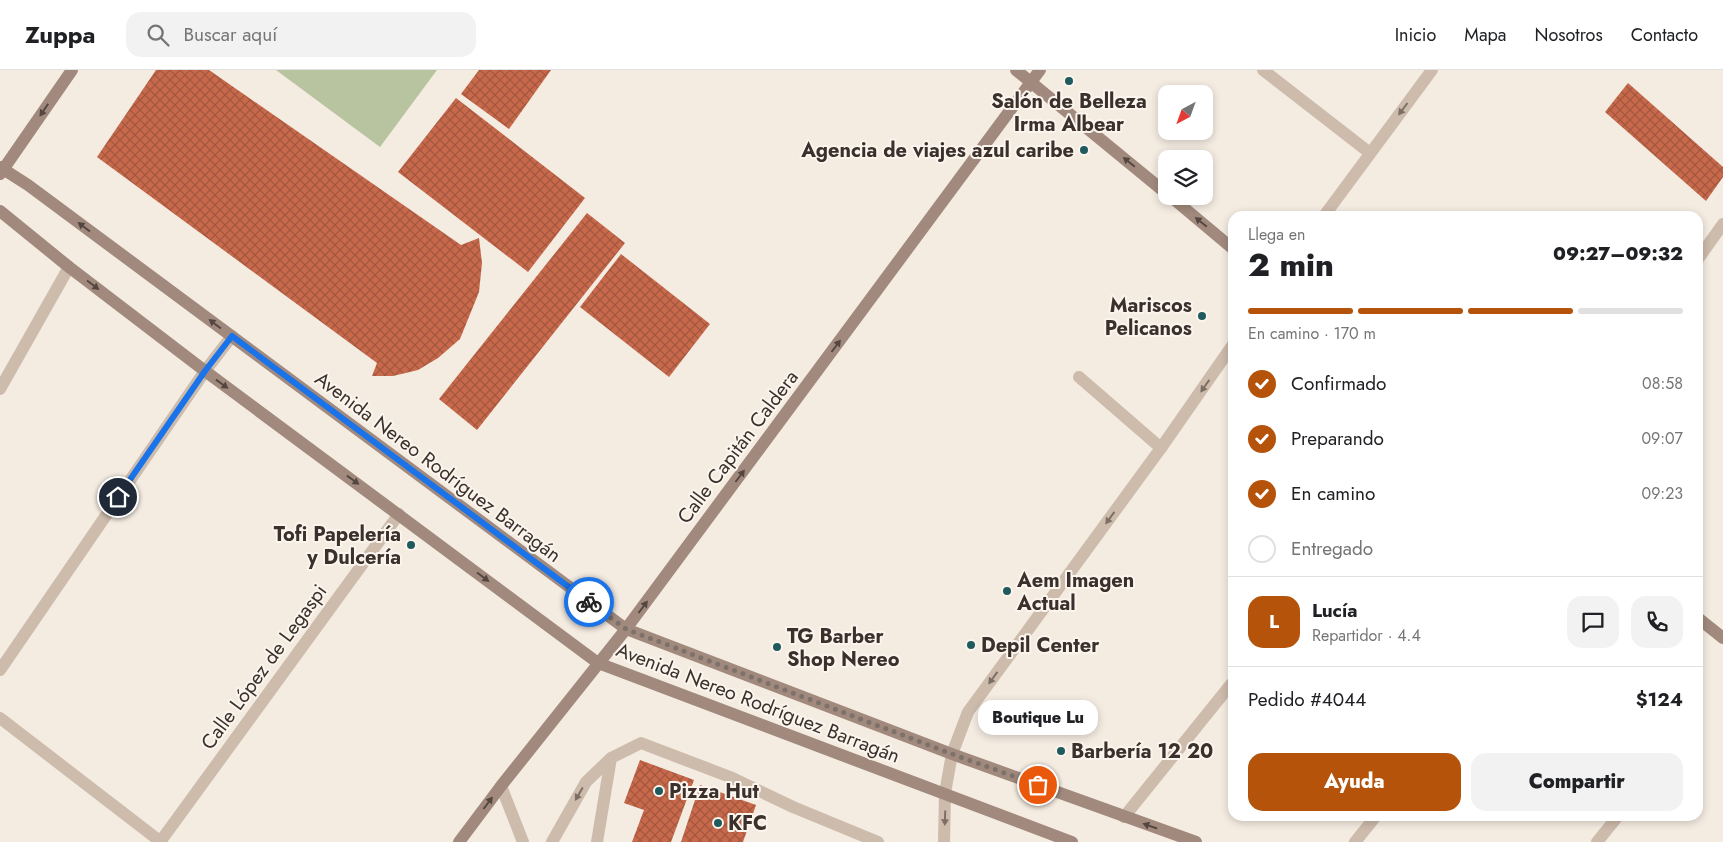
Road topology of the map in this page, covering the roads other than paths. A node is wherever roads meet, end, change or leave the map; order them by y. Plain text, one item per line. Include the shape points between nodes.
1 (72, 70) edge
2 (1016, 70) edge
3 (1040, 70) edge
4 (1263, 70) edge
5 (1432, 70) edge
6 (1031, 82) junction
7 (1370, 153) junction
8 (1, 170) edge
9 (1158, 186) edge
10 (1181, 205) edge
11 (0, 211) edge
12 (1328, 211) edge
13 (1723, 224) edge
14 (1228, 245) edge
15 (1703, 252) edge
16 (69, 267) junction
17 (232, 336) junction
18 (1228, 352) edge
19 (205, 371) junction
20 (1079, 378) dead end
21 (0, 389) edge
22 (1161, 448) junction
23 (399, 514) junction
24 (1703, 622) edge
25 (626, 629) junction
26 (1723, 638) edge
27 (598, 663) junction
28 (0, 670) edge
29 (1228, 688) edge
30 (0, 718) edge
31 (952, 754) junction
32 (611, 758) junction
33 (501, 786) junction
34 (945, 793) junction
35 (1124, 817) junction
36 (1372, 821) edge
37 (1614, 821) edge
38 (160, 842) edge
39 (459, 842) edge
40 (523, 842) edge
41 (552, 842) edge
42 (597, 842) edge
43 (878, 842) edge
44 (944, 842) edge
45 (1072, 842) edge
46 (1196, 842) edge
47 (1355, 842) edge
48 (1597, 842) edge

1 -> 8 street
2 - 6 street
3 - 6 street, Calle Capitán Caldera
4 - 7 street
5 -> 7 street
9 -> 6 street
25 -> 6 street, Calle Capitán Caldera
7 - 12 street
17 -> 8 street, Avenida Nereo Rodríguez Barragán
14 -> 10 street
11 - 16 street, Avenida Nereo Rodríguez Barragán
13 - 15 street
16 -> 19 street, Avenida Nereo Rodríguez Barragán
16 - 21 street
17 - 19 street
17 - 25 street, Avenida Nereo Rodríguez Barragán
18 -> 22 street
19 -> 23 street, Avenida Nereo Rodríguez Barragán
19 - 28 street
20 - 22 street
22 -> 31 street via 968,712
23 -> 27 street, Avenida Nereo Rodríguez Barragán
23 - 38 street, Calle López de Legaspi
24 - 26 street
25 - 27 street, Calle Capitán Caldera
25 - 31 street, Avenida Nereo Rodríguez Barragán
27 - 33 street, Calle Capitán Caldera
27 - 34 street, Avenida Nereo Rodríguez Barragán
29 - 35 street
30 - 38 street
31 - 34 street
31 - 35 street, Avenida Nereo Rodríguez Barragán
32 -> 41 street via 586,782
32 - 42 street
32 - 43 street via 641,743 730,777
39 -> 33 street, Calle Capitán Caldera
33 - 40 street
34 -> 44 street
34 - 45 street, Avenida Nereo Rodríguez Barragán
46 -> 35 street, Avenida Nereo Rodríguez Barragán
36 - 47 street
37 - 48 street

